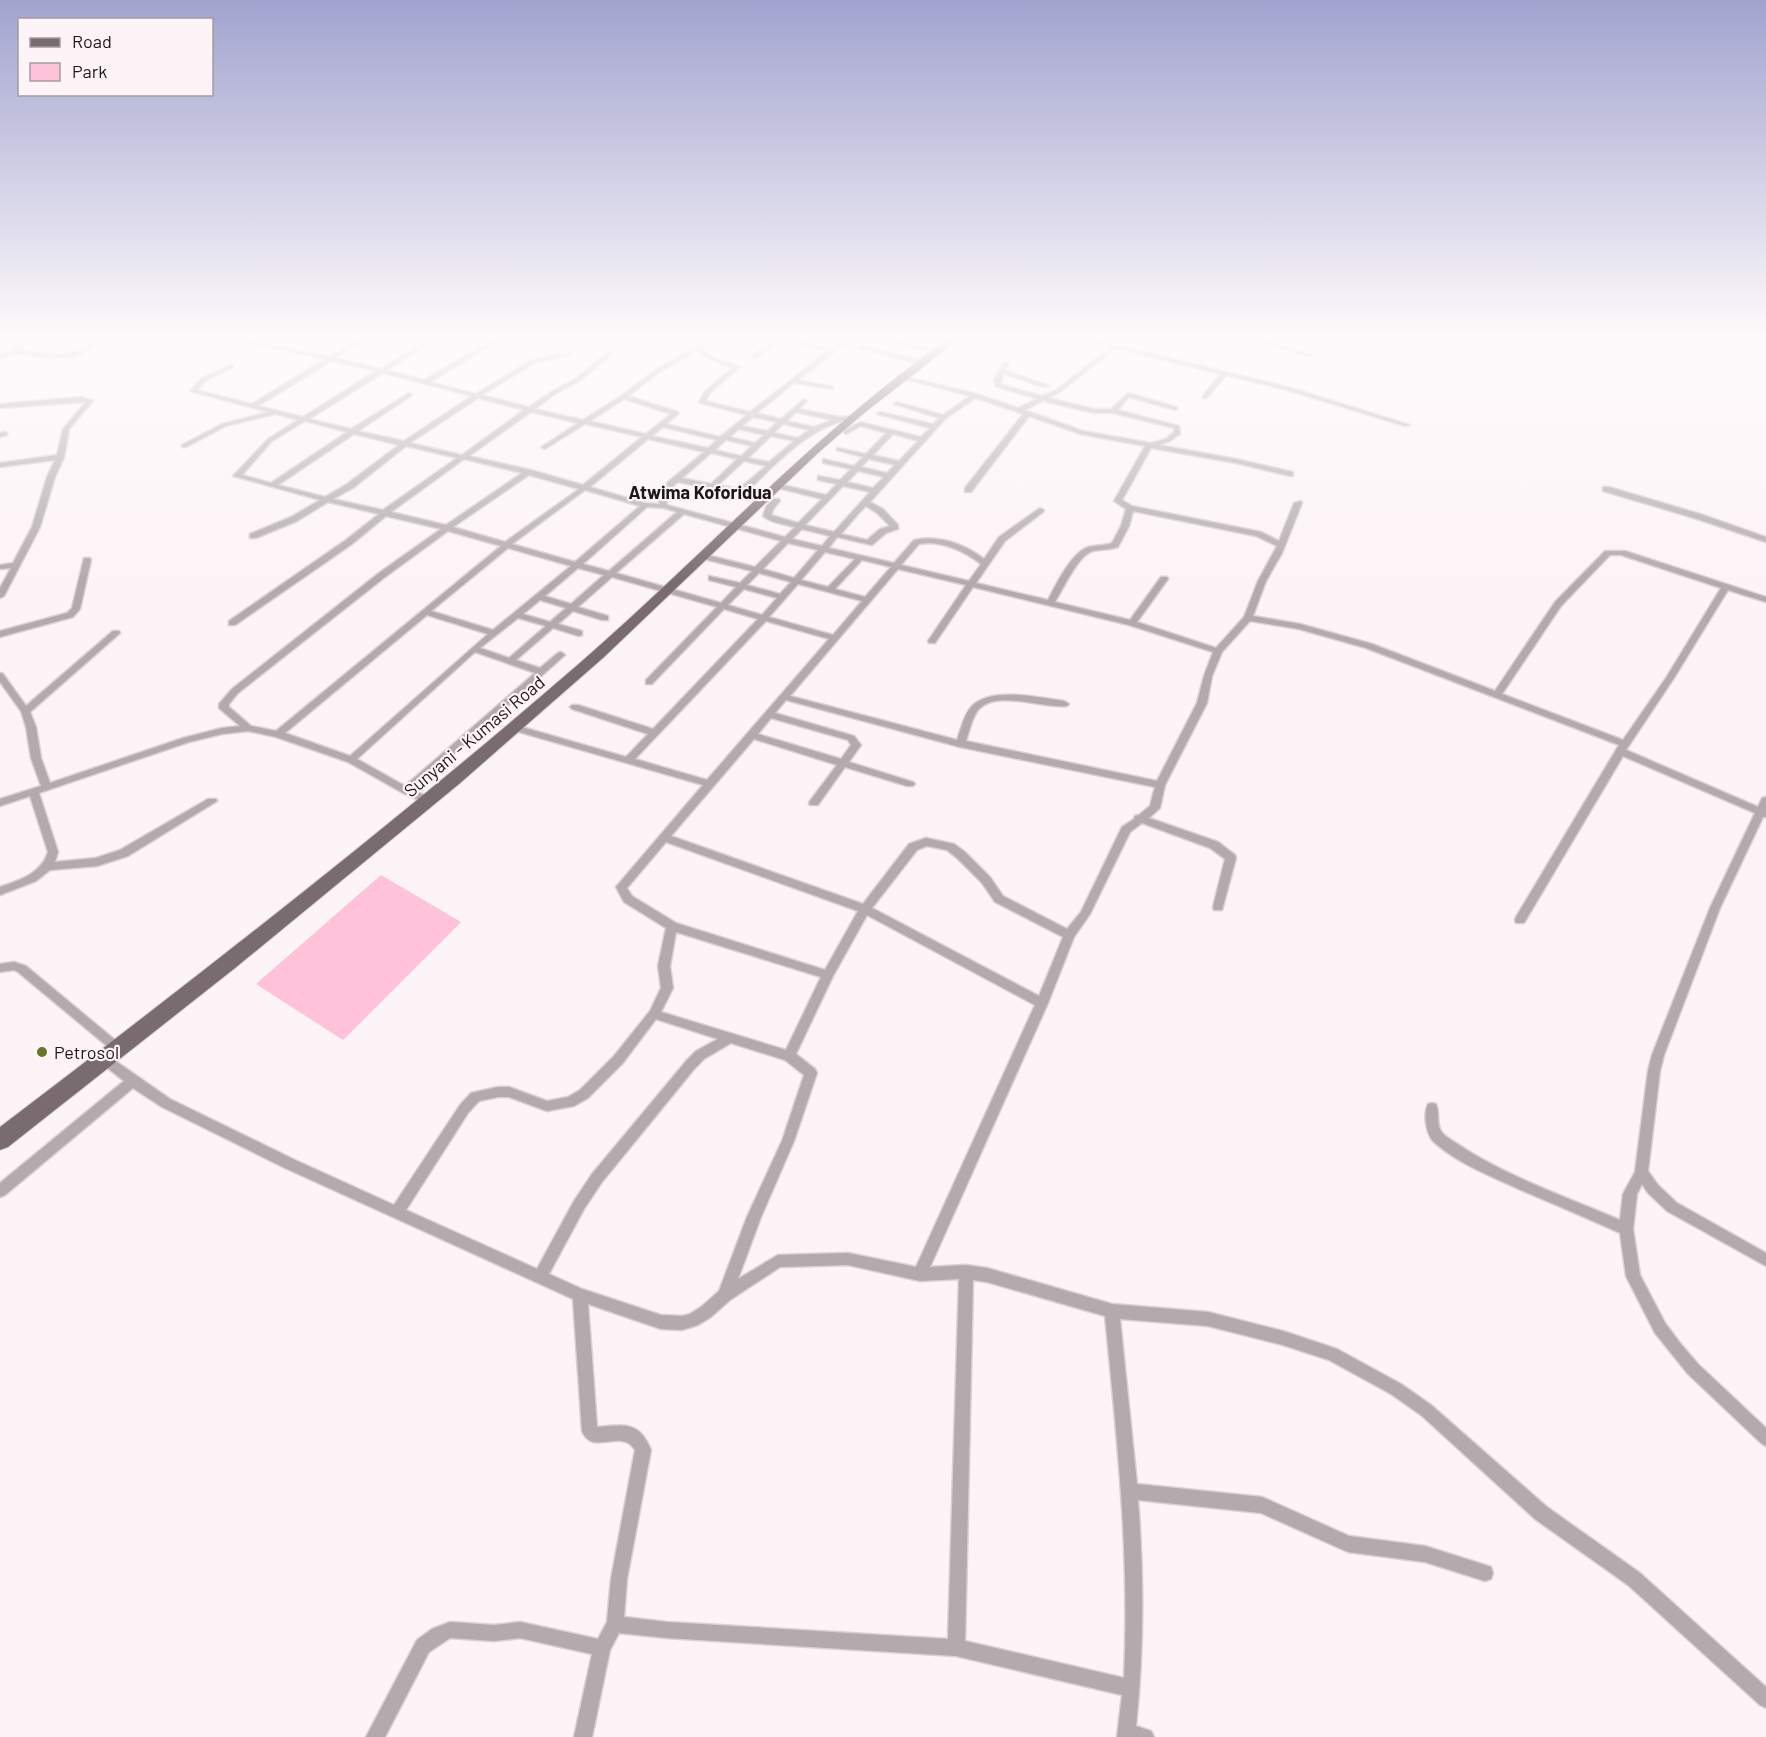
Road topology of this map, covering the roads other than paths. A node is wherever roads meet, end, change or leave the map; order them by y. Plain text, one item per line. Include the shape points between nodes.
1 (74, 420) edge
2 (244, 420) edge
3 (301, 420) edge
4 (311, 420) edge
5 (367, 420) edge
6 (442, 420) edge
7 (516, 420) edge
8 (576, 420) edge
9 (588, 420) edge
10 (667, 420) edge
11 (747, 420) edge
12 (772, 420) edge
13 (833, 420) edge
14 (848, 420) edge
15 (906, 420) edge
16 (942, 420) edge
17 (1022, 420) edge
18 (1047, 420) edge
19 (1149, 420) edge
20 (1392, 420) edge
21 (585, 422) junction
22 (781, 422) junction
23 (845, 423) junction
24 (661, 425) junction
25 (1407, 425) dead end
26 (738, 427) junction
27 (936, 427) junction
28 (816, 429) junction
29 (354, 432) junction
30 (891, 432) junction
31 (768, 433) junction
32 (647, 436) junction
33 (722, 438) junction
34 (800, 440) junction
35 (923, 440) junction
36 (405, 444) junction
37 (755, 445) junction
38 (1152, 445) junction
39 (184, 446) dead end
40 (544, 447) dead end
41 (839, 449) dead end
42 (711, 450) junction
43 (868, 456) junction
44 (60, 457) junction
45 (463, 457) junction
46 (741, 458) junction
47 (826, 461) dead end
48 (900, 464) junction
49 (0, 465) edge
50 (771, 465) junction
51 (856, 468) junction
52 (528, 472) junction
53 (1290, 474) dead end
54 (889, 476) junction
55 (821, 478) dead end
56 (676, 479) junction
57 (841, 483) junction
58 (273, 485) junction
59 (712, 487) junction
60 (584, 488) junction
61 (1606, 489) dead end
62 (875, 490) junction
63 (968, 490) dead end
64 (776, 493) junction
65 (827, 498) junction
66 (327, 500) junction
67 (866, 503) junction
68 (1298, 503) dead end
69 (645, 505) junction
70 (664, 506) junction
71 (1130, 508) junction
72 (1040, 510) dead end
73 (386, 512) junction
74 (682, 512) junction
75 (799, 525) junction
76 (734, 527) junction
77 (446, 529) junction
78 (836, 534) junction
79 (253, 536) dead end
80 (786, 539) junction
81 (1766, 540) edge
82 (1281, 545) junction
83 (505, 546) junction
84 (824, 548) junction
85 (703, 556) junction
86 (861, 557) junction
87 (87, 560) dead end
88 (986, 564) junction
89 (17, 565) junction
90 (576, 566) junction
91 (0, 567) edge
92 (897, 567) junction
93 (757, 570) junction
94 (611, 575) junction
95 (712, 578) dead end
96 (1164, 579) dead end
97 (796, 581) junction
98 (742, 586) junction
99 (972, 586) junction
100 (1726, 587) junction
101 (829, 590) junction
102 (666, 591) junction
103 (0, 596) edge
104 (539, 597) junction
105 (783, 597) junction
106 (868, 600) junction
107 (1766, 600) edge
108 (1050, 604) junction
109 (721, 607) junction
110 (573, 608) junction
111 (425, 612) junction
112 (518, 615) junction
113 (605, 618) dead end
114 (1248, 618) junction
115 (763, 619) junction
116 (232, 623) dead end
117 (1132, 623) junction
118 (553, 624) junction
119 (117, 633) dead end
120 (494, 633) junction
121 (579, 633) dead end
122 (0, 634) edge
123 (835, 638) junction
124 (932, 641) dead end
125 (474, 649) junction
126 (1218, 651) junction
127 (561, 655) dead end
128 (509, 662) junction
129 (542, 672) junction
130 (0, 676) edge
131 (649, 682) dead end
132 (1497, 694) junction
133 (784, 697) junction
134 (1064, 705) dead end
135 (575, 707) dead end
136 (25, 711) junction
137 (770, 715) junction
138 (248, 728) junction
139 (515, 728) junction
140 (655, 733) junction
141 (278, 734) junction
142 (752, 735) junction
143 (960, 744) junction
144 (1623, 748) junction
145 (351, 760) junction
146 (628, 761) junction
147 (841, 763) junction
148 (710, 784) junction
149 (910, 784) dead end
150 (1160, 785) junction
151 (46, 786) junction
152 (33, 791) junction
153 (406, 791) junction
154 (1766, 800) edge
155 (212, 801) dead end
156 (429, 801) junction
157 (0, 803) edge
158 (814, 803) dead end
159 (1763, 813) edge
160 (1140, 818) junction
161 (664, 837) junction
162 (48, 866) junction
163 (0, 891) edge
164 (1218, 907) dead end
165 (865, 909) junction
166 (1520, 920) dead end
167 (672, 926) junction
168 (1069, 935) junction
169 (0, 968) edge
170 (828, 975) junction
171 (1042, 1003) junction
172 (654, 1014) junction
173 (728, 1039) junction
174 (110, 1053) junction
175 (789, 1056) junction
176 (133, 1081) junction
177 (1432, 1108) dead end
178 (0, 1140) edge
179 (1641, 1172) junction
180 (0, 1191) edge
181 (397, 1212) junction
182 (1626, 1229) junction
183 (1766, 1260) edge
184 (966, 1272) junction
185 (920, 1274) junction
186 (540, 1276) junction
187 (580, 1295) junction
188 (725, 1295) junction
189 (1112, 1311) junction
190 (1766, 1438) edge
191 (1129, 1491) junction
192 (1485, 1573) dead end
193 (615, 1624) junction
194 (602, 1647) junction
195 (956, 1648) junction
196 (1131, 1688) junction
197 (1766, 1699) edge
198 (1126, 1735) edge
199 (375, 1737) edge
200 (583, 1737) edge
201 (1145, 1737) edge

1 - 44 street via 66,429
2 - 39 street via 224,425
3 - 58 street via 270,440 237,476
4 - 29 street
5 - 29 street
6 - 36 street
7 - 45 street
8 - 21 street
9 - 21 street
10 - 24 street
11 - 26 street
12 - 22 street
13 - 23 street
14 - 23 main road, Sunyani - Kumasi Road
15 - 27 street
16 - 27 street
17 - 63 street
18 - 38 street via 1082,433
19 - 38 street via 1177,427 1178,434
20 - 25 street
21 - 32 street
21 - 40 street
22 - 28 street
22 - 31 street
23 - 28 street
23 - 30 street
23 - 64 main road, Sunyani - Kumasi Road
24 - 32 street
24 - 33 street
26 - 31 street
26 - 33 street
27 - 35 street
28 - 34 street
29 - 36 street
29 - 58 street
30 - 35 street
30 - 43 street
31 - 34 street
31 - 37 street
32 - 42 street
32 - 60 street
33 - 37 street
33 - 42 street
34 - 50 street
35 - 48 street
36 - 45 street
36 - 66 street
37 - 46 street
38 - 53 street
38 - 71 street via 1118,499
41 - 43 street
42 - 46 street
42 - 56 street
43 - 48 street
43 - 51 street
44 - 49 street
44 - 89 street via 36,527
45 - 52 street
45 - 73 street
46 - 50 street
46 - 59 street
47 - 51 street
48 - 54 street
50 - 59 street via 744,491
51 - 54 street
51 - 57 street
52 - 60 street
52 - 77 street
54 - 62 street
55 - 57 street
56 - 59 street
56 - 70 street via 664,491
57 - 62 street
57 - 65 street
58 - 66 street
60 - 69 street
60 - 83 street
61 - 81 street
62 - 67 street
64 - 65 street
64 - 75 street via 767,516
64 - 76 main road, Sunyani - Kumasi Road
65 - 75 street
66 - 73 street
66 - 79 street
67 - 78 street
67 - 78 street via 880,511 894,528 883,531 869,543
68 - 82 street
69 - 70 street
69 - 90 street
70 - 74 street
71 - 82 street via 1258,534
71 - 108 street via 1115,545 1082,553
72 - 88 street via 1002,539
73 - 77 street
73 - 116 street
74 - 76 street
74 - 94 street
75 - 78 street
75 - 80 street
76 - 80 street
76 - 85 main road, Sunyani - Kumasi Road
77 - 83 street
77 - 138 street via 235,691 224,708
78 - 84 street
80 - 84 street
80 - 93 street
82 - 114 street
83 - 90 street
83 - 111 street
84 - 86 street
84 - 97 street
85 - 93 street
85 - 102 main road, Sunyani - Kumasi Road
86 - 92 street
86 - 101 street
87 - 122 street via 76,609 63,618
88 - 92 street via 952,544 921,541
88 - 99 street
89 - 91 street
89 - 103 street
90 - 94 street
90 - 104 street
92 - 99 street
92 - 106 street
93 - 97 street
93 - 98 street
94 - 102 street
94 - 110 street
95 - 98 street
96 - 117 street
97 - 101 street
97 - 105 street
98 - 105 street
98 - 109 street
99 - 108 street
99 - 124 street
100 - 107 street
100 - 132 street via 1622,553 1608,553 1558,604
100 - 144 street
101 - 106 street
102 - 109 street
102 - 139 main road, Sunyani - Kumasi Road
104 - 110 street
104 - 112 street
105 - 115 street
106 - 123 street
108 - 117 street
109 - 115 street
109 - 131 street
110 - 113 street
110 - 118 street
111 - 120 street
111 - 141 street
112 - 118 street
112 - 120 street
114 - 126 street
114 - 132 street via 1369,646
115 - 123 street
115 - 140 street
117 - 126 street
118 - 121 street
118 - 128 street
119 - 136 street
120 - 125 street
123 - 133 street
125 - 128 street
125 - 145 street
126 - 150 street via 1202,704
127 - 129 street
128 - 129 street
129 - 153 street
130 - 136 street
132 - 144 street
133 - 137 street
133 - 143 street
134 - 143 street via 997,697 982,702 974,709
135 - 140 street
136 - 151 street
137 - 142 street
137 - 147 street via 851,738 856,744
138 - 141 street
138 - 151 street via 196,737
139 - 146 street
139 - 156 main road, Sunyani - Kumasi Road
140 - 146 street
141 - 145 street
142 - 147 street
142 - 148 street
143 - 150 street
144 - 159 street
144 - 166 street
145 - 153 street
146 - 148 street
147 - 149 street
147 - 158 street
148 - 161 street
150 - 160 street via 1155,808
151 - 152 street
152 - 157 street
152 - 162 street via 53,852
153 - 156 street
154 - 159 street
155 - 162 street via 124,853 97,862
156 - 174 main road, Sunyani - Kumasi Road
159 - 179 street via 1715,908 1658,1055
160 - 164 street via 1214,845 1231,858
160 - 168 street via 1126,830 1085,914
161 - 165 street
161 - 167 street via 621,887 628,899
162 - 163 street via 37,876
165 - 168 street via 913,847 936,843 962,855 1008,906
165 - 170 street
165 - 171 street
167 - 170 street
167 - 172 street via 664,966 667,988
168 - 171 street
169 - 174 street via 22,969
170 - 175 street
171 - 185 street
172 - 173 street
172 - 181 street via 618,1060 584,1094 570,1102 548,1106 509,1092 475,1097
173 - 175 street
173 - 186 street via 691,1064 597,1178
174 - 176 street
174 - 178 main road, Sunyani - Kumasi Road
175 - 188 street via 812,1075
176 - 180 street
176 - 181 street via 176,1108
177 - 182 street via 1438,1138 1466,1156
179 - 182 street via 1630,1194
179 - 183 street via 1672,1207
181 - 186 street
182 - 190 street via 1633,1276 1660,1328 1693,1369
184 - 185 street
184 - 189 street
184 - 195 street
185 - 188 street via 848,1259 778,1261
186 - 187 street
187 - 188 street via 661,1322 682,1323 706,1312
187 - 193 street via 590,1431 594,1435 632,1434 644,1450 619,1579
189 - 191 street
189 - 197 street via 1208,1319 1283,1338 1332,1354 1396,1389 1433,1415 1550,1520 1634,1579
191 - 192 street via 1262,1504 1348,1544 1425,1554
191 - 196 street via 1136,1627
193 - 194 street
193 - 195 street
194 - 199 street via 520,1630 450,1630 423,1646
194 - 200 street
195 - 196 street
196 - 198 street
198 - 201 street

